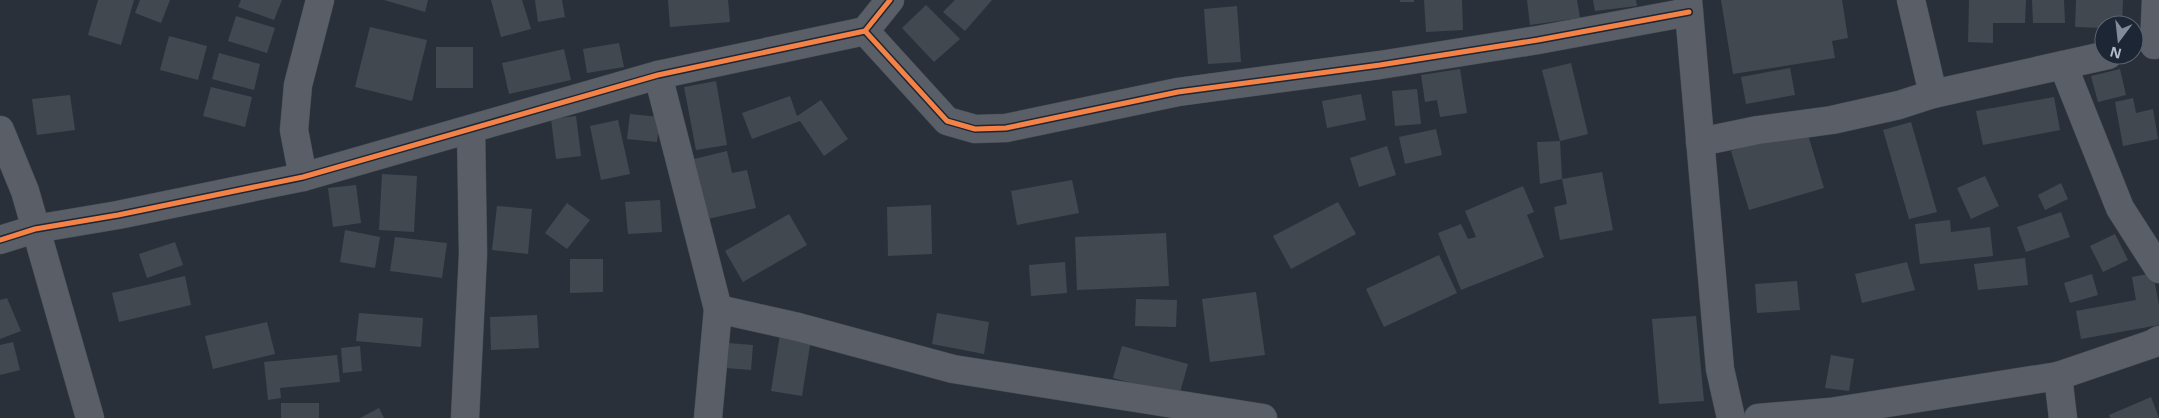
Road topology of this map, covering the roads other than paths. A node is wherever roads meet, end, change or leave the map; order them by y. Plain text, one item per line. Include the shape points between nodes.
1 (320, 0) edge
2 (890, 0) edge
3 (1911, 0) edge
4 (2156, 0) edge
5 (1689, 6) edge
6 (865, 31) junction
7 (2149, 46) edge
8 (2094, 58) edge
9 (2062, 65) junction
10 (658, 75) junction
11 (1933, 94) junction
12 (471, 129) junction
13 (0, 130) edge
14 (1700, 142) junction
15 (304, 177) junction
16 (35, 229) junction
17 (0, 240) edge
18 (2159, 269) edge
19 (718, 309) junction
20 (2159, 340) edge
21 (2058, 376) junction
22 (90, 418) edge
23 (464, 418) edge
24 (708, 418) edge
25 (1263, 418) edge
26 (1731, 418) edge
27 (1758, 418) edge
28 (2063, 418) edge

1 - 15 street via 298,85 294,130
2 - 6 street
3 - 11 street
4 - 7 street
5 - 6 street via 1538,40 1178,92 1006,128 975,129 947,121
5 - 14 street
6 - 10 street
8 - 9 street
9 - 11 street
9 - 18 street via 2120,208
10 - 12 street
10 - 19 street
11 - 14 street via 1832,120
12 - 15 street
12 - 23 street via 473,254
13 - 16 street
14 - 26 street via 1720,369
15 - 16 street
16 - 17 street
16 - 22 street
19 - 24 street
19 - 25 street via 953,369
20 - 21 street
21 - 27 street via 1830,412
21 - 28 street

